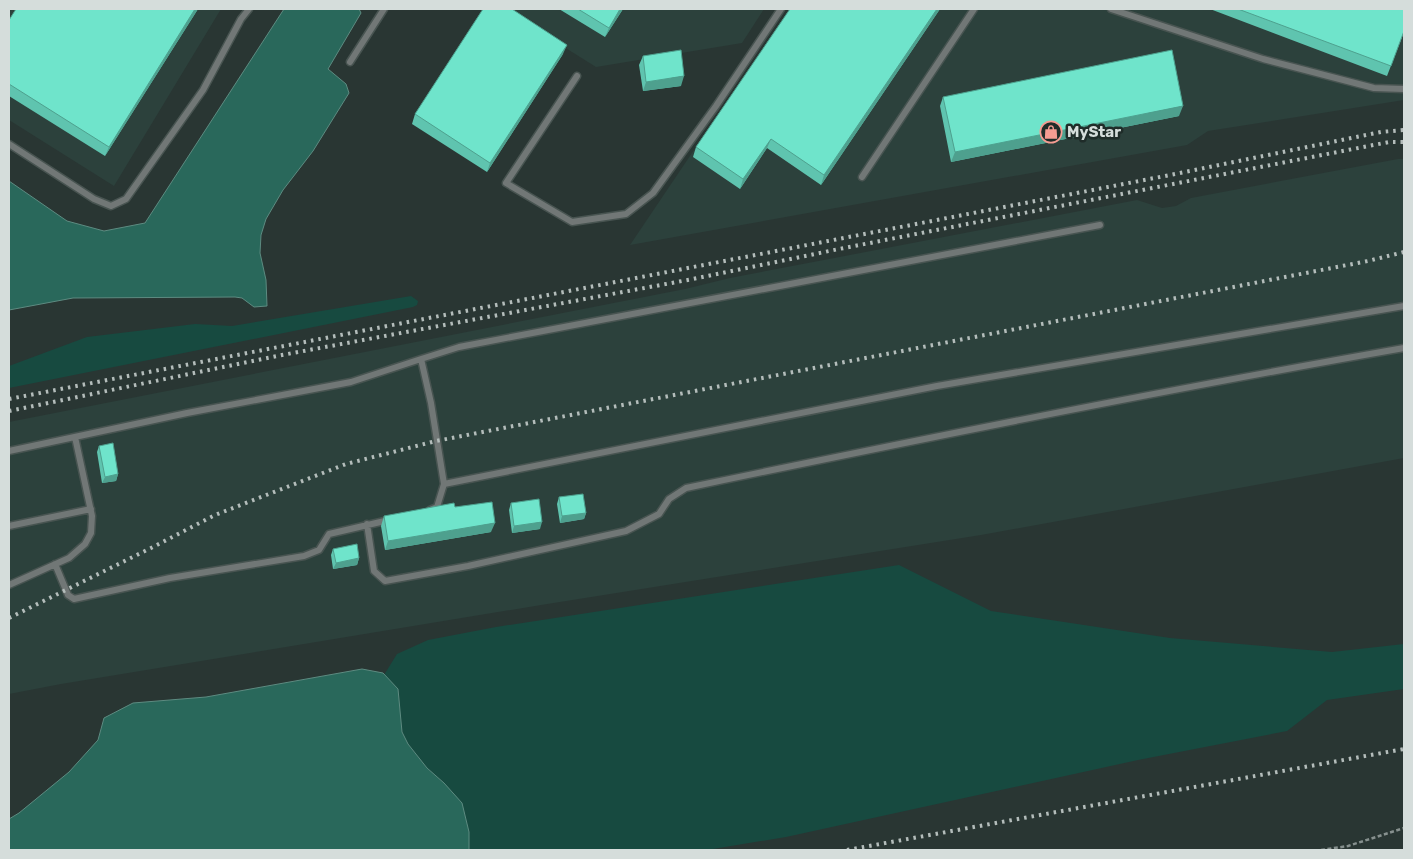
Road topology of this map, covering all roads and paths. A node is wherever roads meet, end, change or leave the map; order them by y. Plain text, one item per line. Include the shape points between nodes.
1 (249, 9) edge
2 (384, 9) edge
3 (781, 9) edge
4 (974, 9) edge
5 (1111, 9) edge
6 (350, 62) dead end
7 (577, 76) dead end
8 (1404, 89) edge
9 (9, 144) edge
10 (862, 177) dead end
11 (1100, 225) dead end
12 (1404, 306) edge
13 (1404, 348) edge
14 (422, 359) junction
15 (75, 437) junction
16 (9, 450) edge
17 (444, 484) junction
18 (91, 509) junction
19 (428, 512) edge
20 (393, 519) edge
21 (367, 524) junction
22 (9, 526) edge
23 (55, 564) junction
24 (9, 585) edge
25 (1404, 828) edge
26 (1321, 850) edge

1 - 9 lane via 203,90 126,199 111,206 94,199
2 - 6 lane
3 - 7 lane via 653,194 626,214 572,222 506,183
4 - 10 lane
5 - 8 lane via 1263,59 1374,88
11 - 14 lane via 459,347
12 - 17 lane via 936,386
13 - 21 lane via 1238,377 686,488 669,499 659,514 626,531 385,581 374,571
14 - 15 lane via 351,382
14 - 17 lane
15 - 16 lane
15 - 18 lane
17 - 19 lane via 437,507
18 - 22 lane
18 - 23 lane via 91,533 85,544 69,558
20 - 21 lane
21 - 23 lane via 329,534 319,550 304,556 170,578 74,599 68,595
23 - 24 lane
25 - 26 path via 1348,846

